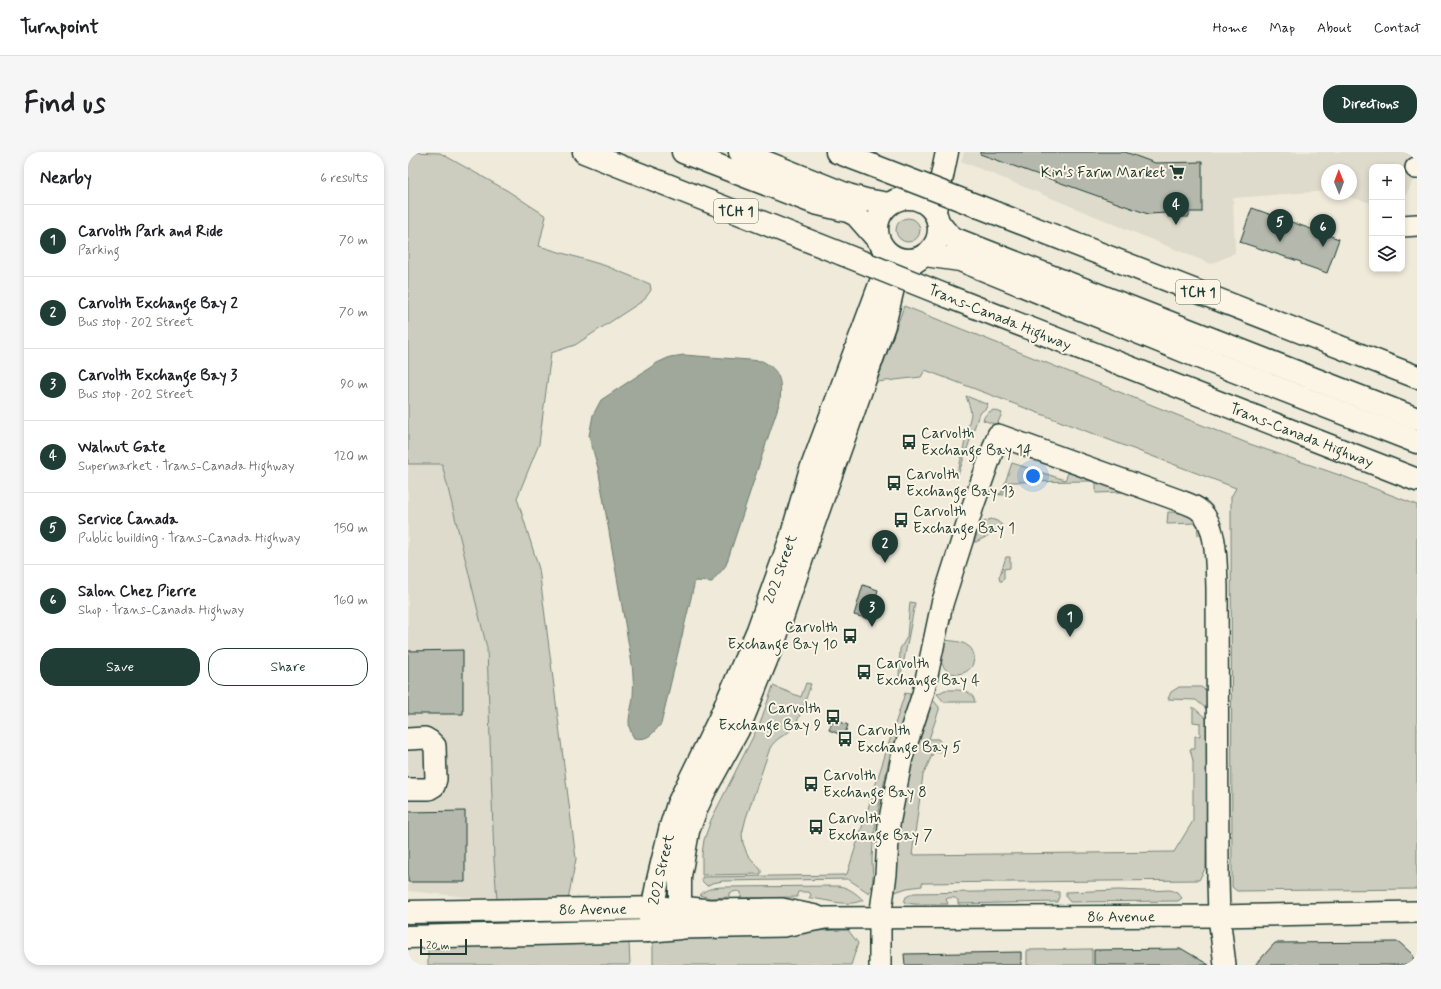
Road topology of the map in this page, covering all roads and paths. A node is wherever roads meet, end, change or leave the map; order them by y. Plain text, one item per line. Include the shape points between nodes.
1 (573, 152) edge
2 (584, 152) edge
3 (684, 152) edge
4 (740, 152) edge
5 (837, 152) edge
6 (933, 152) edge
7 (947, 152) edge
8 (629, 170) junction
9 (898, 201) junction
10 (936, 217) junction
11 (1417, 225) edge
12 (1405, 226) edge
13 (881, 245) junction
14 (922, 257) junction
15 (1417, 377) edge
16 (1417, 419) edge
17 (1417, 442) edge
18 (1417, 480) edge
19 (408, 739) edge
20 (408, 789) edge
21 (652, 908) junction
22 (408, 912) edge
23 (1417, 912) edge
24 (1219, 916) junction
25 (680, 918) junction
26 (880, 918) junction
27 (648, 931) junction
28 (408, 937) edge
29 (880, 965) edge
30 (1225, 965) edge

1 - 8 main road
2 - 8 main road, Trans-Canada Highway / TCH 1
3 - 13 main road via 815,203 848,212 856,216
4 - 9 main road via 866,200
5 - 15 main road, TCH 1, bridge
6 - 9 main road via 929,177 920,191
7 - 10 main road
8 - 18 main road, Trans-Canada Highway / TCH 1, bridge
9 - 10 main road via 919,200 926,204
9 - 13 main road via 882,212 878,220 876,229
10 - 14 main road via 939,232 937,241
10 - 16 main road via 954,239
11 - 12 street
13 - 14 main road via 890,255 902,260
13 - 21 main road, 202 Street via 886,260 885,271 810,472 791,538 758,630 720,718 678,804
14 - 17 main road via 960,260
14 - 25 main road, 202 Street via 903,270 895,280 884,325 776,636 738,730 696,809 688,831 680,876
19 - 20 street via 425,738 435,746 436,779 434,786 429,789
21 - 22 main road, 86 Avenue
21 - 25 main road, 86 Avenue
21 - 27 main road, 202 Street
23 - 24 street, 86 Avenue
24 - 26 street, 86 Avenue
24 - 26 street via 1217,587 1215,542 1209,523 1199,510 1178,500 998,435 942,604 923,694 902,757 889,824
24 - 30 street
25 - 26 street, 86 Avenue via 784,926 825,918
25 - 27 main road, 86 Avenue
26 - 29 street
27 - 28 main road, 86 Avenue

